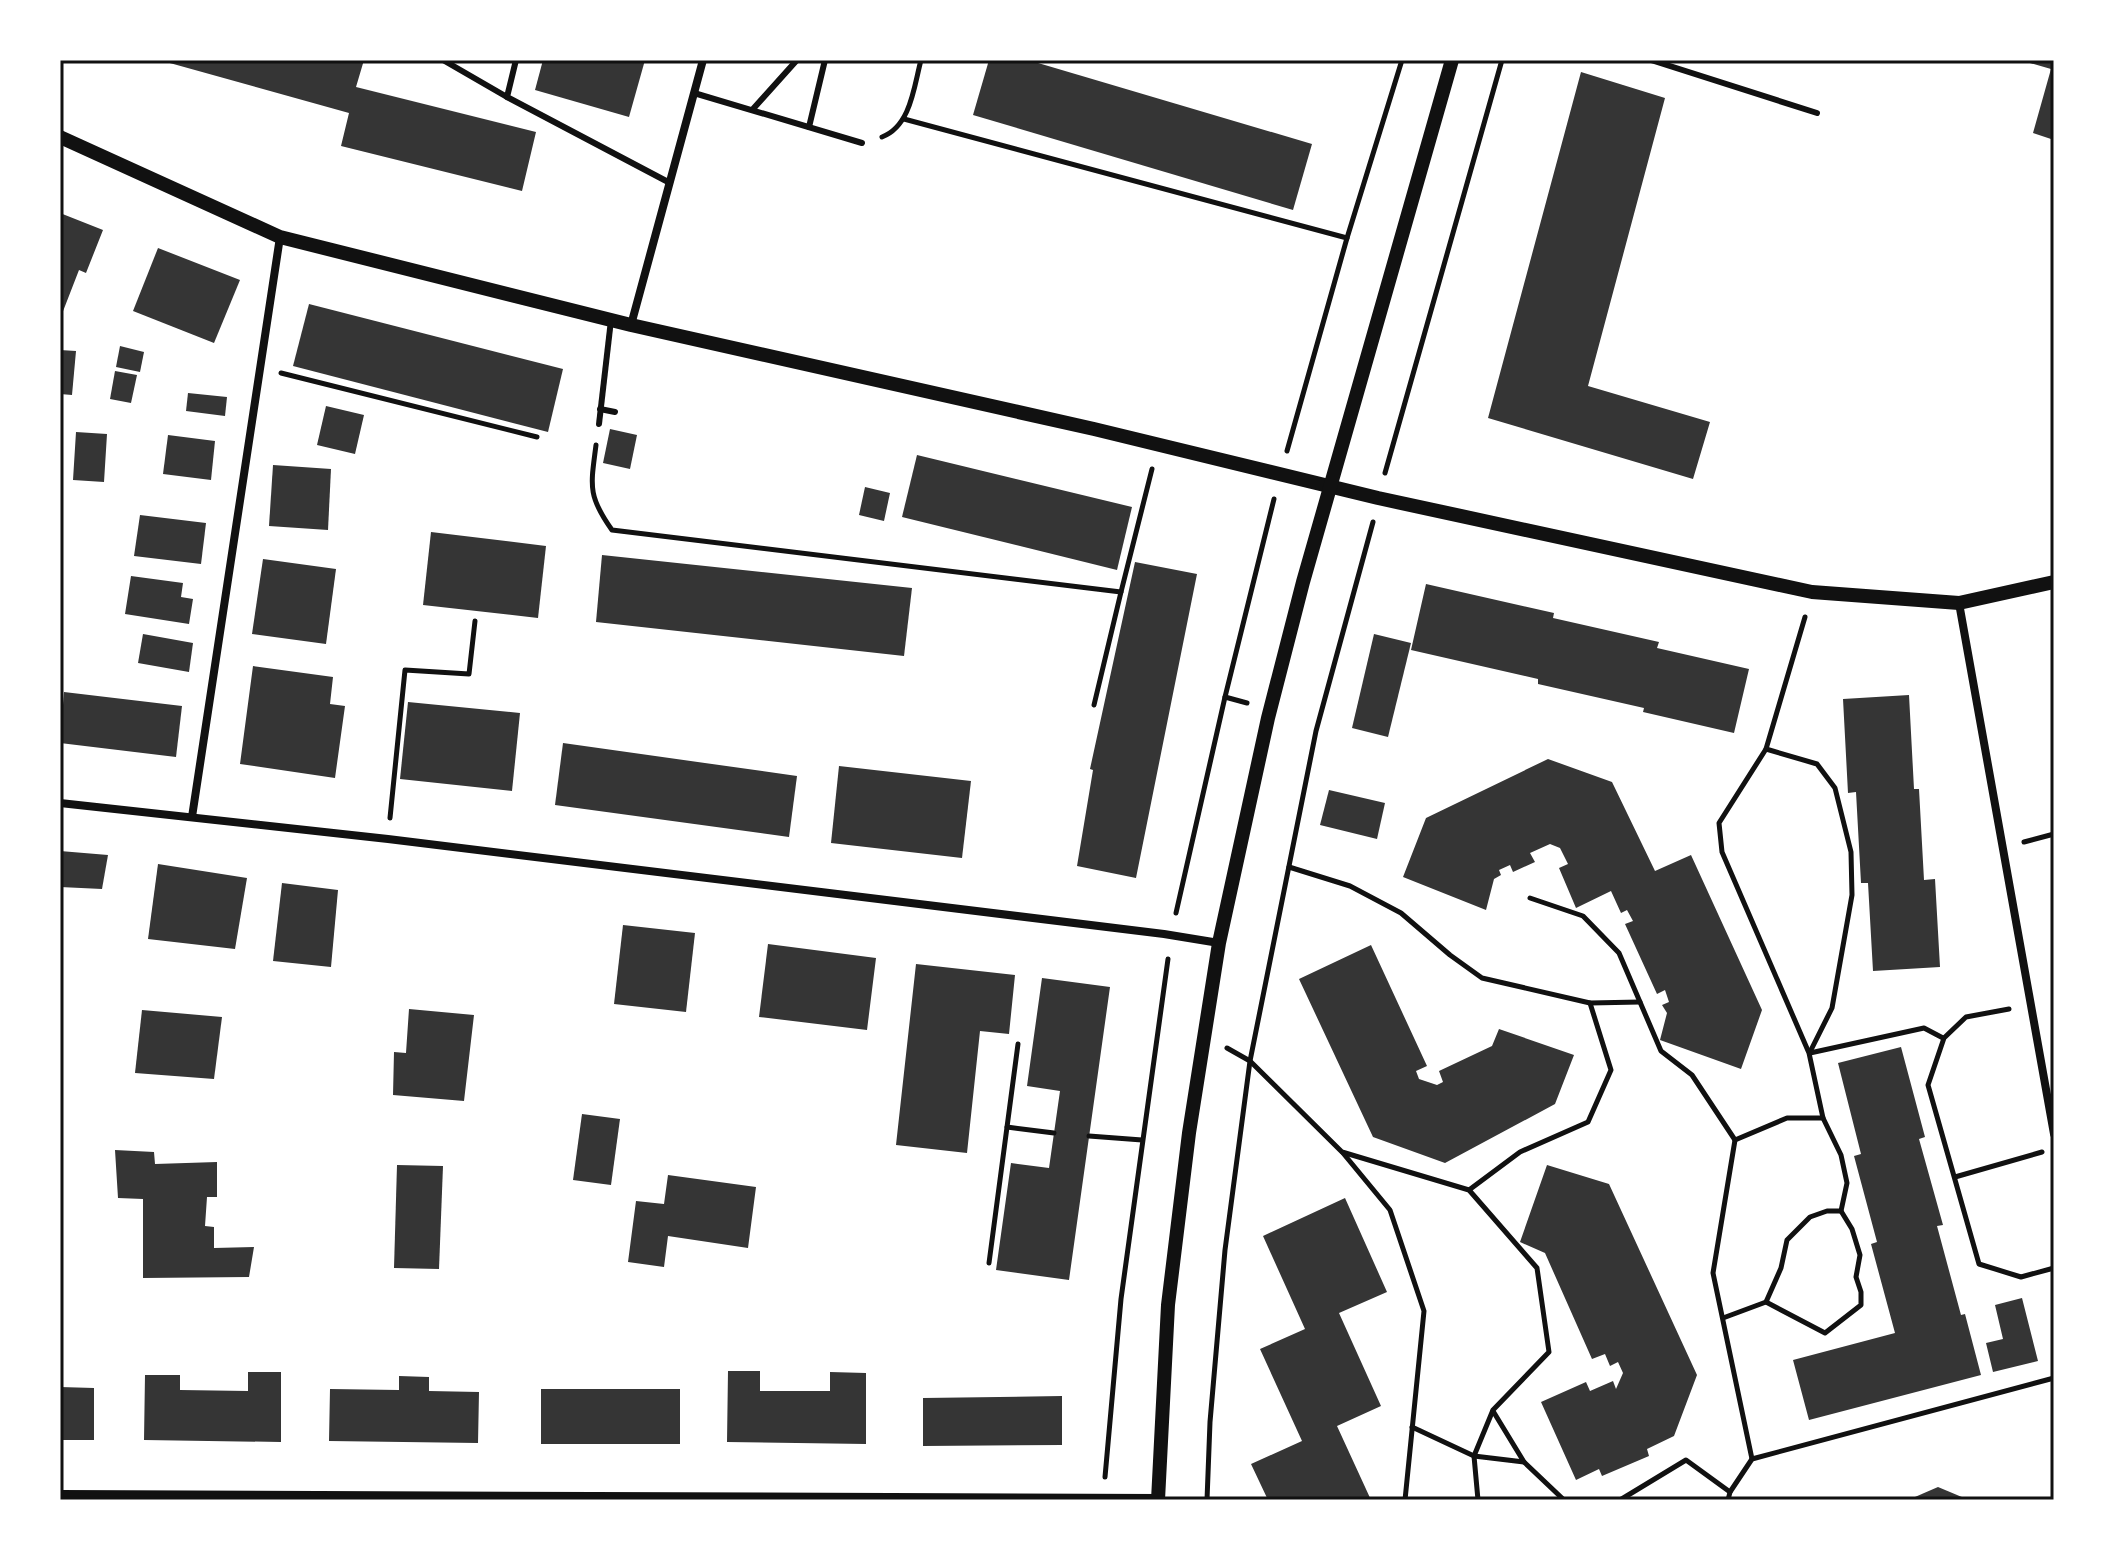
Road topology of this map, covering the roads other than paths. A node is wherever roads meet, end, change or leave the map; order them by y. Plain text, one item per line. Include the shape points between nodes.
1 (443, 60) edge
2 (516, 60) edge
3 (703, 60) edge
4 (797, 60) edge
5 (825, 60) edge
6 (1452, 60) edge
7 (1651, 60) edge
8 (694, 93) junction
9 (507, 97) junction
10 (753, 109) junction
11 (1817, 113) dead end
12 (809, 127) junction
13 (60, 137) edge
14 (862, 143) road end
15 (670, 183) junction
16 (280, 237) junction
17 (611, 320) junction
18 (631, 325) junction
19 (600, 409) junction
20 (615, 412) dead end
21 (599, 424) road end
22 (1329, 486) junction
23 (2054, 582) edge
24 (1959, 603) junction
25 (60, 803) edge
26 (192, 817) junction
27 (1219, 943) junction
28 (2054, 1134) edge
29 (60, 1494) edge
30 (1158, 1499) edge

1 - 9 lane
2 - 9 lane
3 - 8 street
4 - 10 lane
5 - 12 lane
6 - 22 street
7 - 11 lane
8 - 10 lane
8 - 15 street
9 - 15 lane
10 - 12 lane
12 - 14 lane
13 - 16 street
15 - 18 street
16 - 17 street
16 - 26 street
17 - 18 street
17 - 19 lane
18 - 22 street
19 - 20 lane
19 - 21 lane
22 - 24 street via 1812,592
22 - 27 street via 1268,718
23 - 24 street
24 - 28 street
25 - 26 street
26 - 27 street
27 - 30 street via 1168,1305
29 - 30 street

